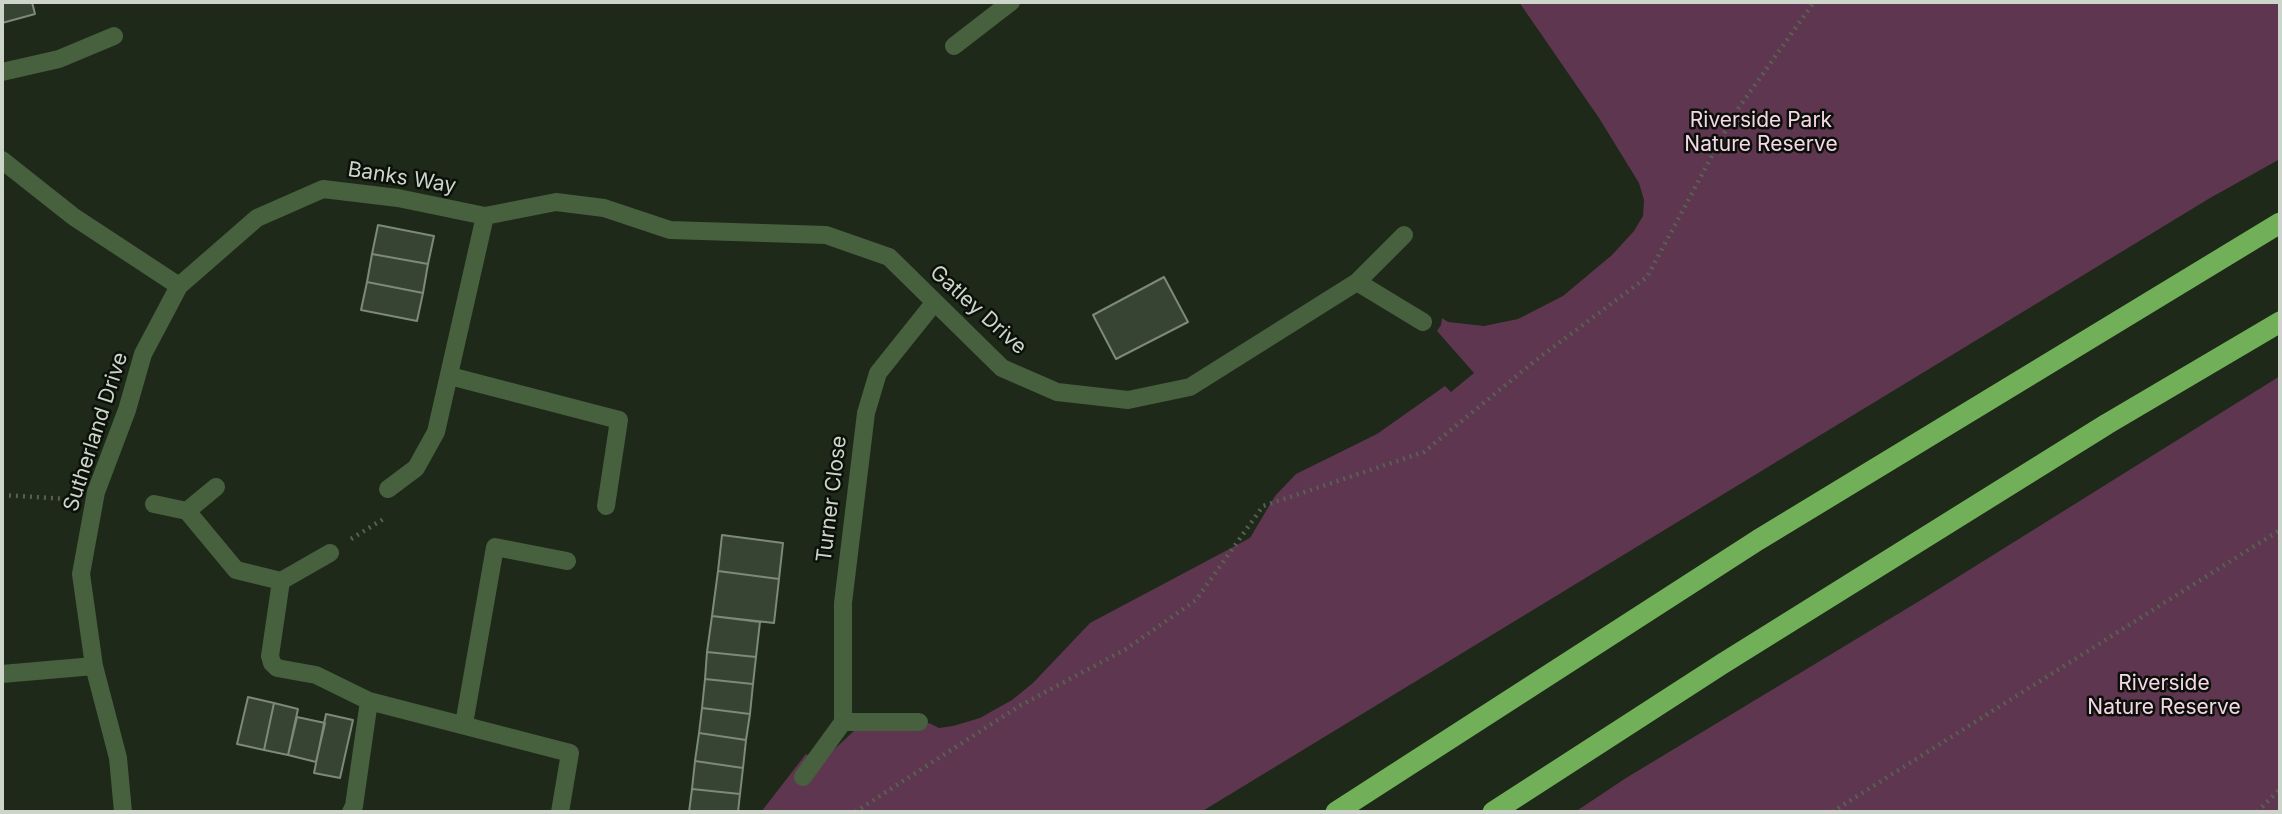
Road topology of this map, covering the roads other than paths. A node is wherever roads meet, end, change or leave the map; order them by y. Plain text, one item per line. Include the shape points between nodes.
1 (1011, 2) edge
2 (114, 36) dead end
3 (954, 46) dead end
4 (2, 72) edge
5 (2, 160) edge
6 (485, 216) junction
7 (2280, 223) edge
8 (1404, 235) dead end
9 (1357, 282) junction
10 (179, 286) junction
11 (934, 303) junction
12 (2280, 321) edge
13 (1423, 322) dead end
14 (450, 376) junction
15 (216, 487) dead end
16 (388, 489) dead end
17 (154, 504) dead end
18 (606, 506) dead end
19 (187, 511) junction
20 (330, 553) dead end
21 (567, 561) dead end
22 (281, 581) junction
23 (94, 666) junction
24 (2, 674) edge
25 (369, 701) junction
26 (844, 722) junction
27 (919, 722) dead end
28 (464, 724) junction
29 (803, 777) dead end
30 (123, 812) edge
31 (351, 812) edge
32 (560, 812) edge
33 (1336, 812) edge
34 (1493, 812) edge

1 - 3 street
2 - 4 street via 59,59
5 - 10 street via 74,217
6 - 10 street, Banks Way via 323,189 257,218
6 - 11 street, Gatley Drive via 556,202 604,208 670,230 826,235 890,257
6 - 14 street
7 - 33 highway via 1758,540
8 - 9 street, Gatley Drive
9 - 11 street, Gatley Drive via 1190,387 1128,400 1057,392 1002,368
9 - 13 street
10 - 23 street, Sutherland Drive via 143,354 96,492 80,574
11 - 26 street, Turner Close via 878,373 866,413 843,603
12 - 34 highway via 1967,511
14 - 16 street via 436,432 416,468
14 - 18 street via 619,420
15 - 19 street
17 - 19 street
19 - 22 street via 236,570
20 - 22 street
21 - 28 street via 495,547
22 - 25 street via 272,663 277,668 316,675
23 - 24 street
23 - 30 street, Sutherland Drive via 118,758
25 - 28 street
25 - 31 street
26 - 27 street
26 - 29 street
28 - 32 street via 570,753

